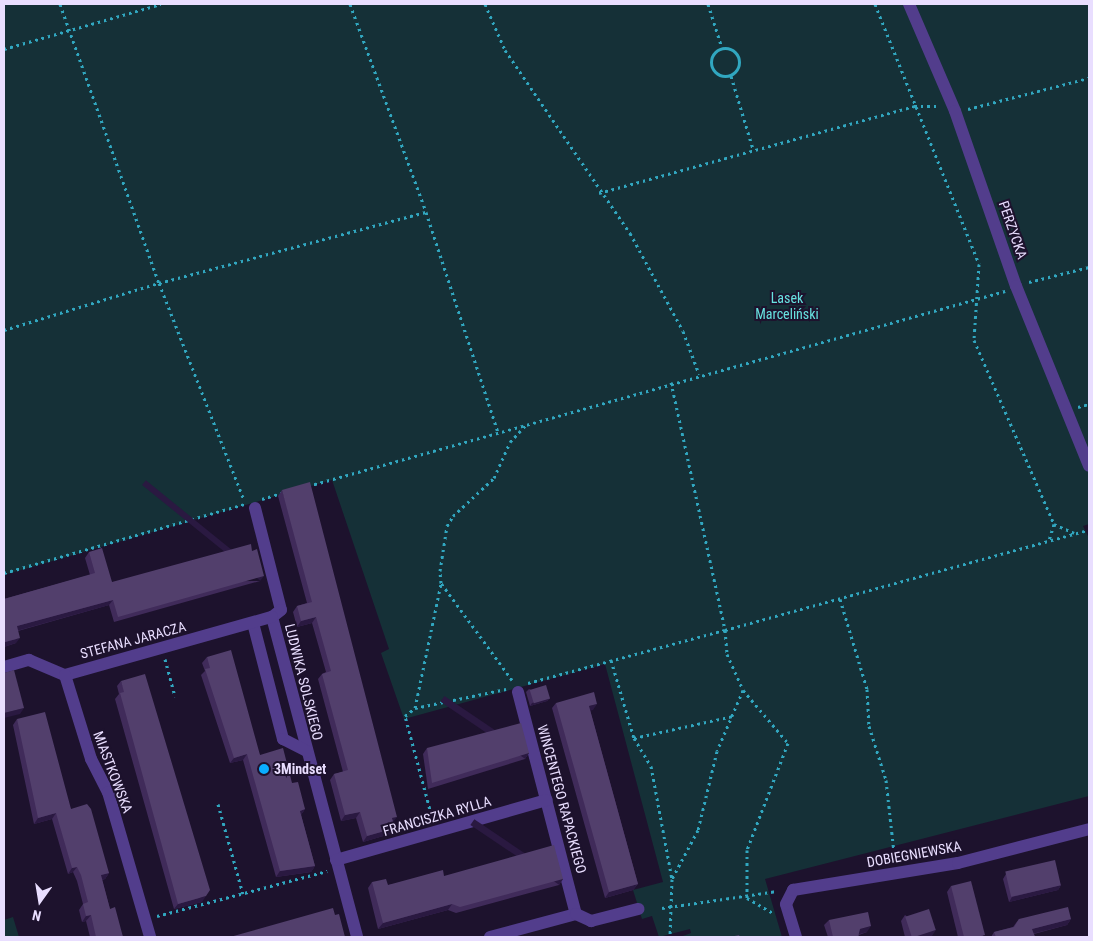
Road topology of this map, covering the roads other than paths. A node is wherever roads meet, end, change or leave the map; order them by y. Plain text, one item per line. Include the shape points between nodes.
1 (909, 4) edge
2 (1089, 466) edge
3 (250, 506) road end
4 (272, 617) junction
5 (253, 623) junction
6 (4, 667) edge
7 (65, 675) junction
8 (517, 689) road end
9 (307, 751) junction
10 (547, 800) junction
11 (1089, 829) edge
12 (333, 865) junction
13 (638, 909) dead end
14 (576, 914) junction
15 (150, 937) edge
16 (357, 937) edge
17 (490, 937) edge
18 (796, 937) edge

1 - 2 street, PERZYCKA via 954,111 1016,286
3 - 4 street, LUDWIKA SOLSKIEGO via 282,610
4 - 5 street, STEFANA JARACZA
4 - 9 street, LUDWIKA SOLSKIEGO
5 - 7 street, STEFANA JARACZA
5 - 9 street, LUDWIKA SOLSKIEGO via 283,739
6 - 7 street via 29,660
7 - 15 street, MIASTKOWSKA via 91,759 108,792
8 - 10 street, WINCENTEGO RAPACKIEGO
9 - 12 street, LUDWIKA SOLSKIEGO
10 - 12 street, FRANCISZKA RYLLA
10 - 14 street, WINCENTEGO RAPACKIEGO
11 - 18 street, DOBIEGNIEWSKA via 958,863 793,890 786,904
12 - 16 street, LUDWIKA SOLSKIEGO
13 - 14 street via 591,922
14 - 17 street

